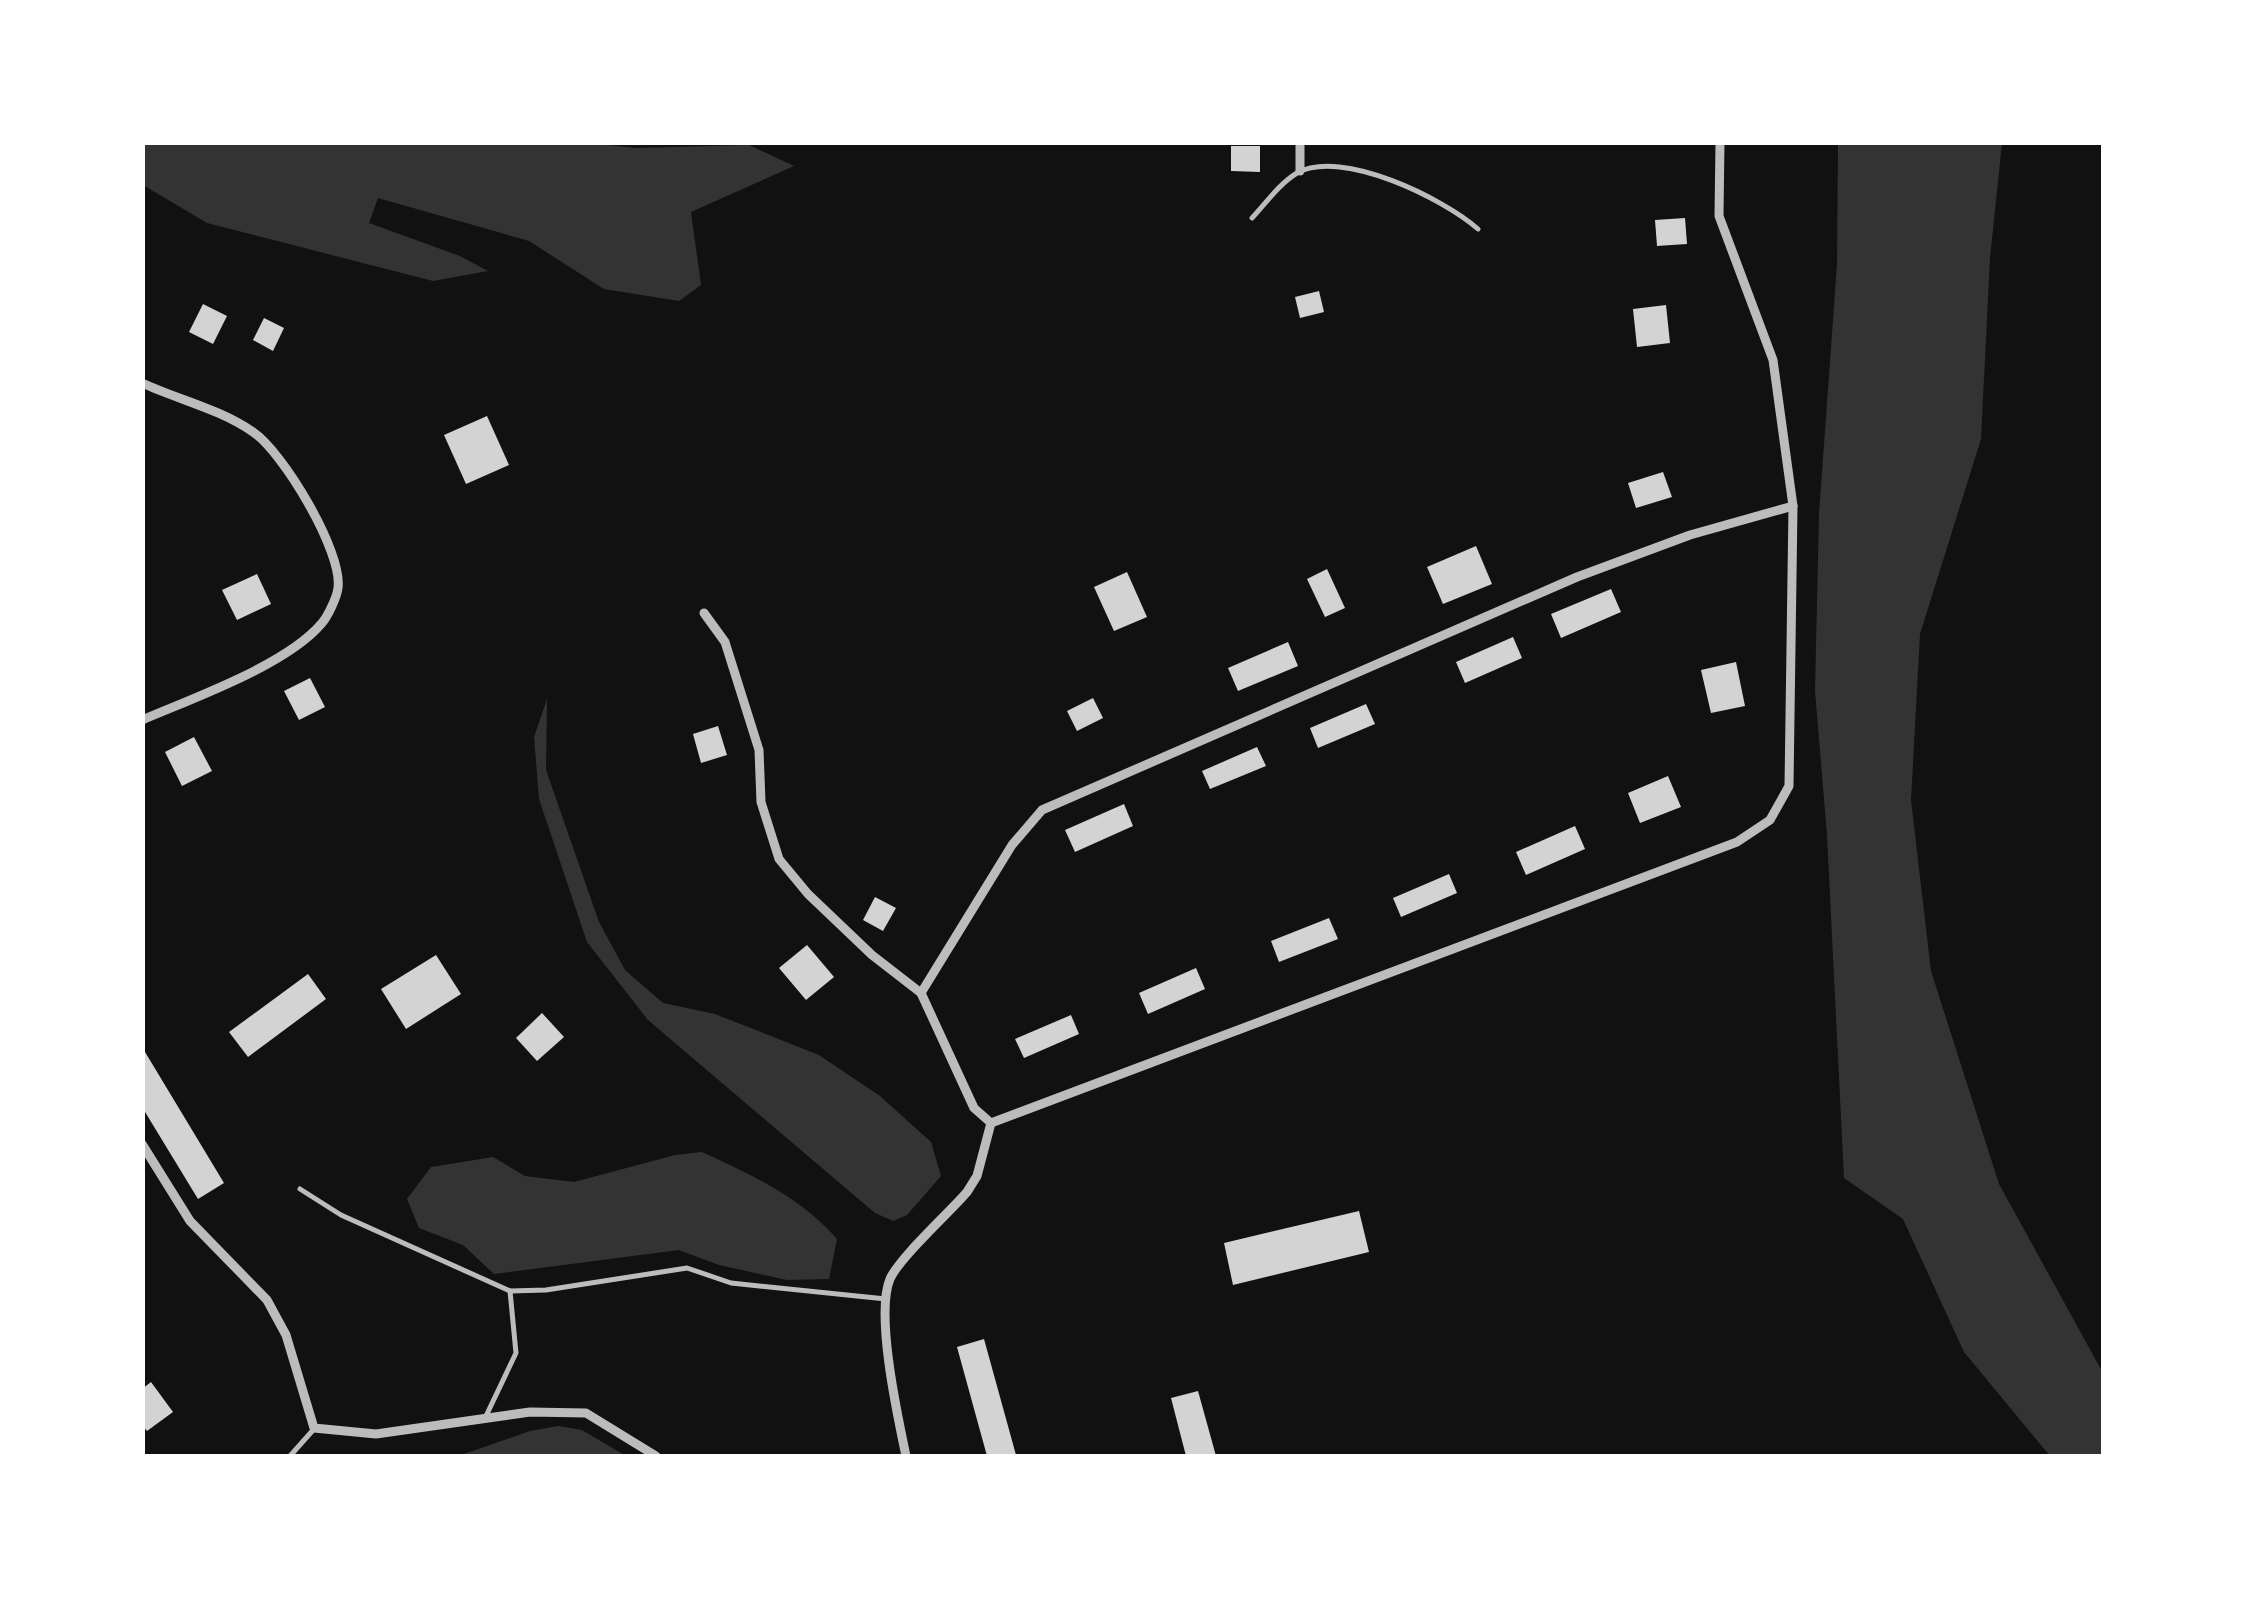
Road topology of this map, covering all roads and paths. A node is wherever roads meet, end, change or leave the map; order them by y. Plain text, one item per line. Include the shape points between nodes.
1 (1300, 142) edge
2 (1720, 142) edge
3 (1300, 171) junction
4 (1252, 218) dead end
5 (1478, 229) dead end
6 (142, 383) edge
7 (1793, 506) junction
8 (704, 613) dead end
9 (142, 720) edge
10 (921, 993) junction
11 (991, 1123) junction
12 (142, 1144) edge
13 (300, 1189) dead end
14 (510, 1291) junction
15 (886, 1298) junction
16 (484, 1419) junction
17 (314, 1428) junction
18 (290, 1456) edge
19 (656, 1456) edge
20 (906, 1456) edge

1 - 3 street
2 - 7 street via 1719,216 1773,360
3 - 4 lane
3 - 5 lane via 1345,167 1385,178 1455,209
6 - 9 street via 258,434 298,480 338,590 322,623 267,664
7 - 10 street via 1577,576 1042,810 1012,845
7 - 11 street via 1789,786 1770,820 1737,842
8 - 10 street via 725,642 748,714 761,802 780,858 846,931
10 - 11 street via 974,1108
11 - 15 street via 968,1192 891,1278
12 - 17 street via 190,1221 267,1300 286,1335
13 - 14 lane via 341,1215
14 - 15 lane via 687,1268 731,1283
14 - 16 lane via 516,1353
15 - 20 street via 892,1390
16 - 17 street via 376,1434
16 - 19 street via 586,1413
17 - 18 lane

